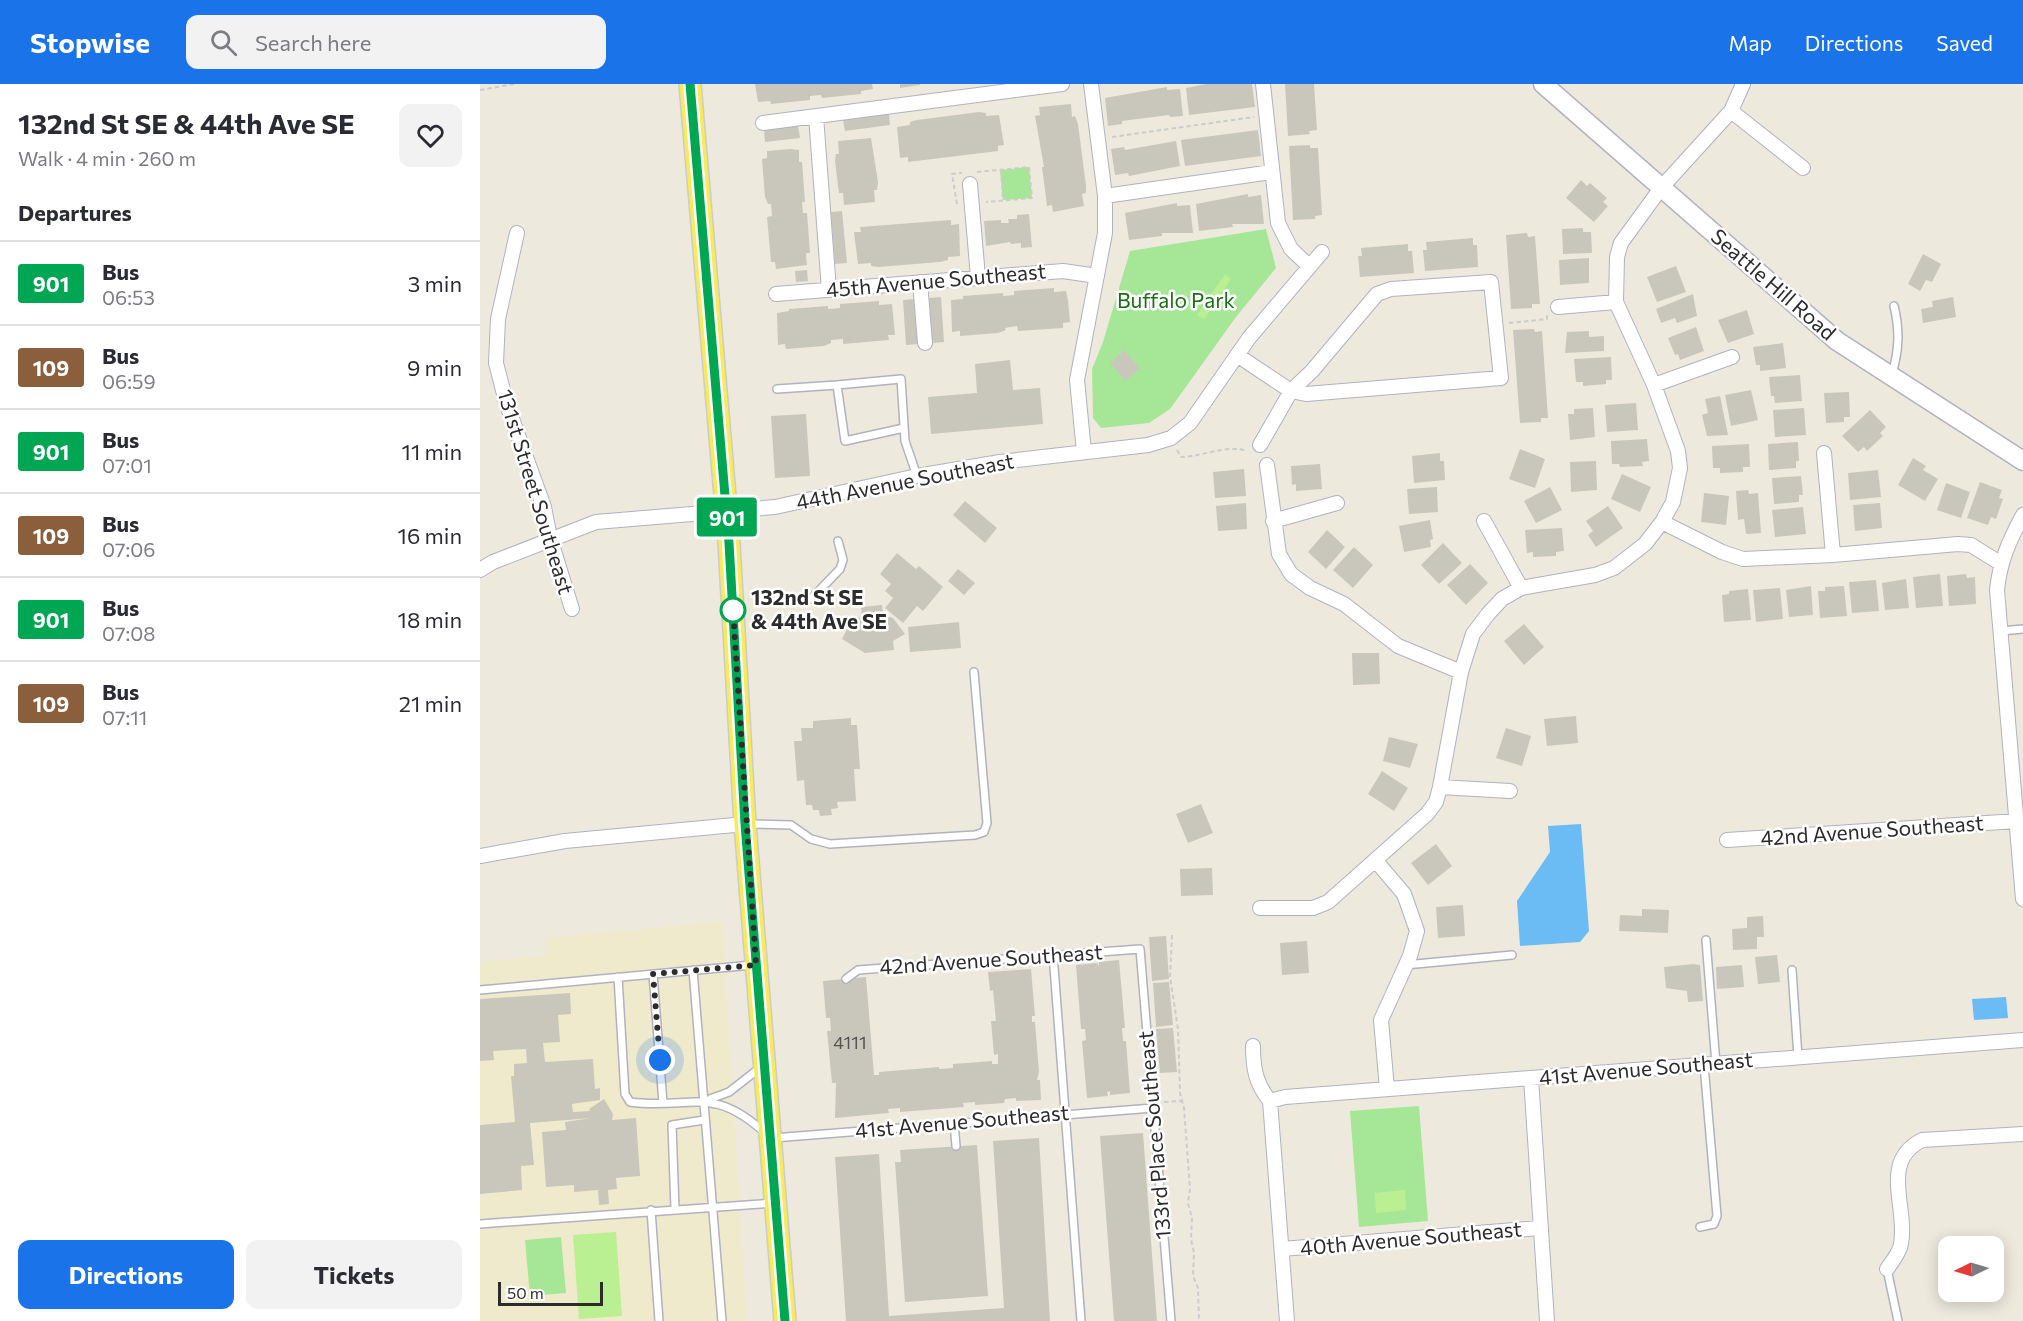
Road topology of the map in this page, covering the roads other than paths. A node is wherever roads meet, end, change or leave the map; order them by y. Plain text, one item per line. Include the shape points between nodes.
1 (690, 84) edge
2 (1062, 84) edge
3 (1091, 84) edge
4 (1263, 84) edge
5 (1542, 84) edge
6 (1743, 84) edge
7 (1032, 86) edge
8 (1731, 111) junction
9 (816, 116) junction
10 (763, 123) dead end
11 (1803, 168) dead end
12 (1272, 172) junction
13 (973, 178) road end
14 (1661, 188) junction
15 (1105, 196) junction
16 (517, 233) dead end
17 (1322, 252) dead end
18 (1309, 266) junction
19 (1097, 276) junction
20 (978, 277) junction
21 (920, 282) junction
22 (829, 290) junction
23 (776, 294) dead end
24 (1616, 302) junction
25 (1894, 306) dead end
26 (1552, 308) road end
27 (925, 343) dead end
28 (1237, 355) junction
29 (1732, 357) dead end
30 (1891, 376) junction
31 (837, 385) junction
32 (1654, 385) junction
33 (777, 389) dead end
34 (1291, 391) junction
35 (904, 428) junction
36 (1255, 449) road end
37 (1084, 452) junction
38 (1824, 453) dead end
39 (2023, 461) edge
40 (1267, 465) dead end
41 (917, 476) junction
42 (1337, 503) dead end
43 (727, 510) junction
44 (2023, 515) edge
45 (1273, 521) junction
46 (1484, 521) dead end
47 (1662, 522) junction
48 (550, 538) junction
49 (838, 540) dead end
50 (1833, 555) junction
51 (2000, 563) junction
52 (480, 570) edge
53 (1521, 588) junction
54 (789, 601) dead end
55 (572, 609) dead end
56 (2023, 629) edge
57 (2001, 631) junction
58 (974, 672) dead end
59 (1461, 672) junction
60 (1440, 787) junction
61 (1510, 791) dead end
62 (2017, 821) junction
63 (745, 824) junction
64 (1727, 840) dead end
65 (480, 856) edge
66 (1376, 861) junction
67 (2023, 899) edge
68 (1260, 908) dead end
69 (1706, 940) dead end
70 (1140, 949) joint
71 (1053, 954) junction
72 (1512, 955) dead end
73 (756, 965) junction
74 (1405, 965) junction
75 (693, 970) junction
76 (1792, 970) dead end
77 (653, 974) junction
78 (618, 977) junction
79 (846, 979) dead end
80 (480, 990) edge
81 (2023, 1040) edge
82 (1253, 1046) dead end
83 (1798, 1057) junction
84 (765, 1063) junction
85 (1710, 1064) junction
86 (1531, 1078) junction
87 (1387, 1089) junction
88 (703, 1101) junction
89 (1270, 1101) junction
90 (663, 1103) junction
91 (1153, 1108) junction
92 (1065, 1114) junction
93 (705, 1120) junction
94 (954, 1123) junction
95 (2023, 1134) edge
96 (770, 1138) junction
97 (956, 1146) dead end
98 (775, 1203) junction
99 (713, 1206) junction
100 (675, 1209) junction
101 (651, 1210) junction
102 (480, 1224) edge
103 (1700, 1227) dead end
104 (1539, 1228) junction
105 (1282, 1250) junction
106 (1887, 1269) joint
107 (659, 1321) edge
108 (722, 1321) edge
109 (785, 1321) edge
110 (1081, 1321) edge
111 (1171, 1321) edge
112 (1287, 1321) edge
113 (1547, 1321) edge
114 (1898, 1321) edge

1 - 43 main road
2 - 7 street
3 - 15 street
4 - 12 street
5 - 14 main road, Seattle Hill Road
6 - 8 street
7 - 9 street
8 - 11 street
8 - 14 street
9 - 10 street
9 - 22 street
12 - 15 street
12 - 18 street via 1278,222 1291,249
13 - 20 street
14 - 24 street via 1621,243 1615,278
14 - 30 main road, Seattle Hill Road via 1837,341
15 - 19 street via 1105,233
16 - 48 street, 131st Street Southeast via 498,319 496,363 544,507
17 - 18 street, 44th Avenue Southeast
18 - 28 street, 44th Avenue Southeast
19 - 20 street, 45th Avenue Southeast via 1063,271
19 - 37 street via 1077,380
20 - 21 street, 45th Avenue Southeast
21 - 22 street, 45th Avenue Southeast
21 - 27 street
22 - 23 street, 45th Avenue Southeast
24 - 26 street
24 - 32 street
25 - 30 lane via 1899,330 1898,356
28 - 34 street
28 - 37 street, 44th Avenue Southeast via 1191,423 1171,438 1148,445
29 - 32 street
30 - 39 main road, Seattle Hill Road
31 - 33 lane
31 - 35 lane via 901,379
31 - 35 lane via 845,441
32 - 47 street via 1671,427 1680,468 1673,502
34 - 34 street via 1377,294 1391,289 1491,282 1501,378 1306,394
34 - 36 street
35 - 41 lane
37 - 41 street, 44th Avenue Southeast
38 - 50 street
40 - 45 street
41 - 43 street, 44th Avenue Southeast via 775,507
42 - 45 street
43 - 48 street, 44th Avenue Southeast via 596,522
43 - 63 main road
44 - 51 street
45 - 59 street via 1279,554 1291,574 1344,604 1398,646
46 - 53 street
47 - 50 street via 1743,559
47 - 53 street via 1645,544 1614,568
48 - 52 street, 44th Avenue Southeast
48 - 55 street, 131st Street Southeast
49 - 54 lane via 843,560 840,569 811,599
50 - 51 street via 1958,544 1971,545
51 - 57 street via 1997,590
53 - 59 street via 1502,599 1473,634
56 - 57 lane
57 - 62 street
58 - 63 lane via 987,823 984,832 830,844 811,839 791,825
59 - 60 street
60 - 61 street
60 - 66 street via 1427,814
62 - 64 street, 42nd Avenue Southeast
62 - 67 street
63 - 65 street via 565,841
63 - 73 main road
66 - 68 street via 1328,902 1314,908
66 - 74 street via 1404,894 1415,919 1417,931
69 - 85 lane
70 - 71 lane, 42nd Avenue Southeast
70 - 91 lane, 133rd Place Southeast
71 - 79 lane, 42nd Avenue Southeast via 858,970
71 - 92 lane
72 - 74 lane
73 - 75 lane
73 - 84 main road
74 - 87 street via 1380,1020
75 - 77 lane
75 - 88 lane
76 - 83 lane
77 - 78 lane
77 - 90 lane
78 - 80 lane
78 - 90 lane via 625,1094 630,1102
81 - 83 street, 41st Avenue Southeast
82 - 89 street via 1259,1088
83 - 85 street, 41st Avenue Southeast
84 - 88 lane via 729,1092
84 - 96 main road
85 - 86 street, 41st Avenue Southeast
85 - 103 lane via 1717,1216 1714,1224
86 - 87 street, 41st Avenue Southeast
86 - 104 street
87 - 89 street, 41st Avenue Southeast
88 - 90 lane
88 - 93 lane
88 - 96 lane via 722,1103 740,1112
89 - 105 street
91 - 92 lane, 41st Avenue Southeast
91 - 111 lane, 133rd Place Southeast
92 - 94 lane, 41st Avenue Southeast
92 - 110 lane
93 - 99 lane
93 - 100 lane via 672,1125
94 - 96 lane, 41st Avenue Southeast
94 - 97 lane
95 - 106 street via 1923,1140 1913,1145 1897,1168 1901,1245
96 - 98 main road
98 - 99 lane
98 - 109 main road
99 - 100 lane
99 - 108 lane
100 - 101 lane
101 - 102 lane
101 - 107 lane
104 - 105 street, 40th Avenue Southeast
104 - 113 street
105 - 112 street
106 - 114 lane

